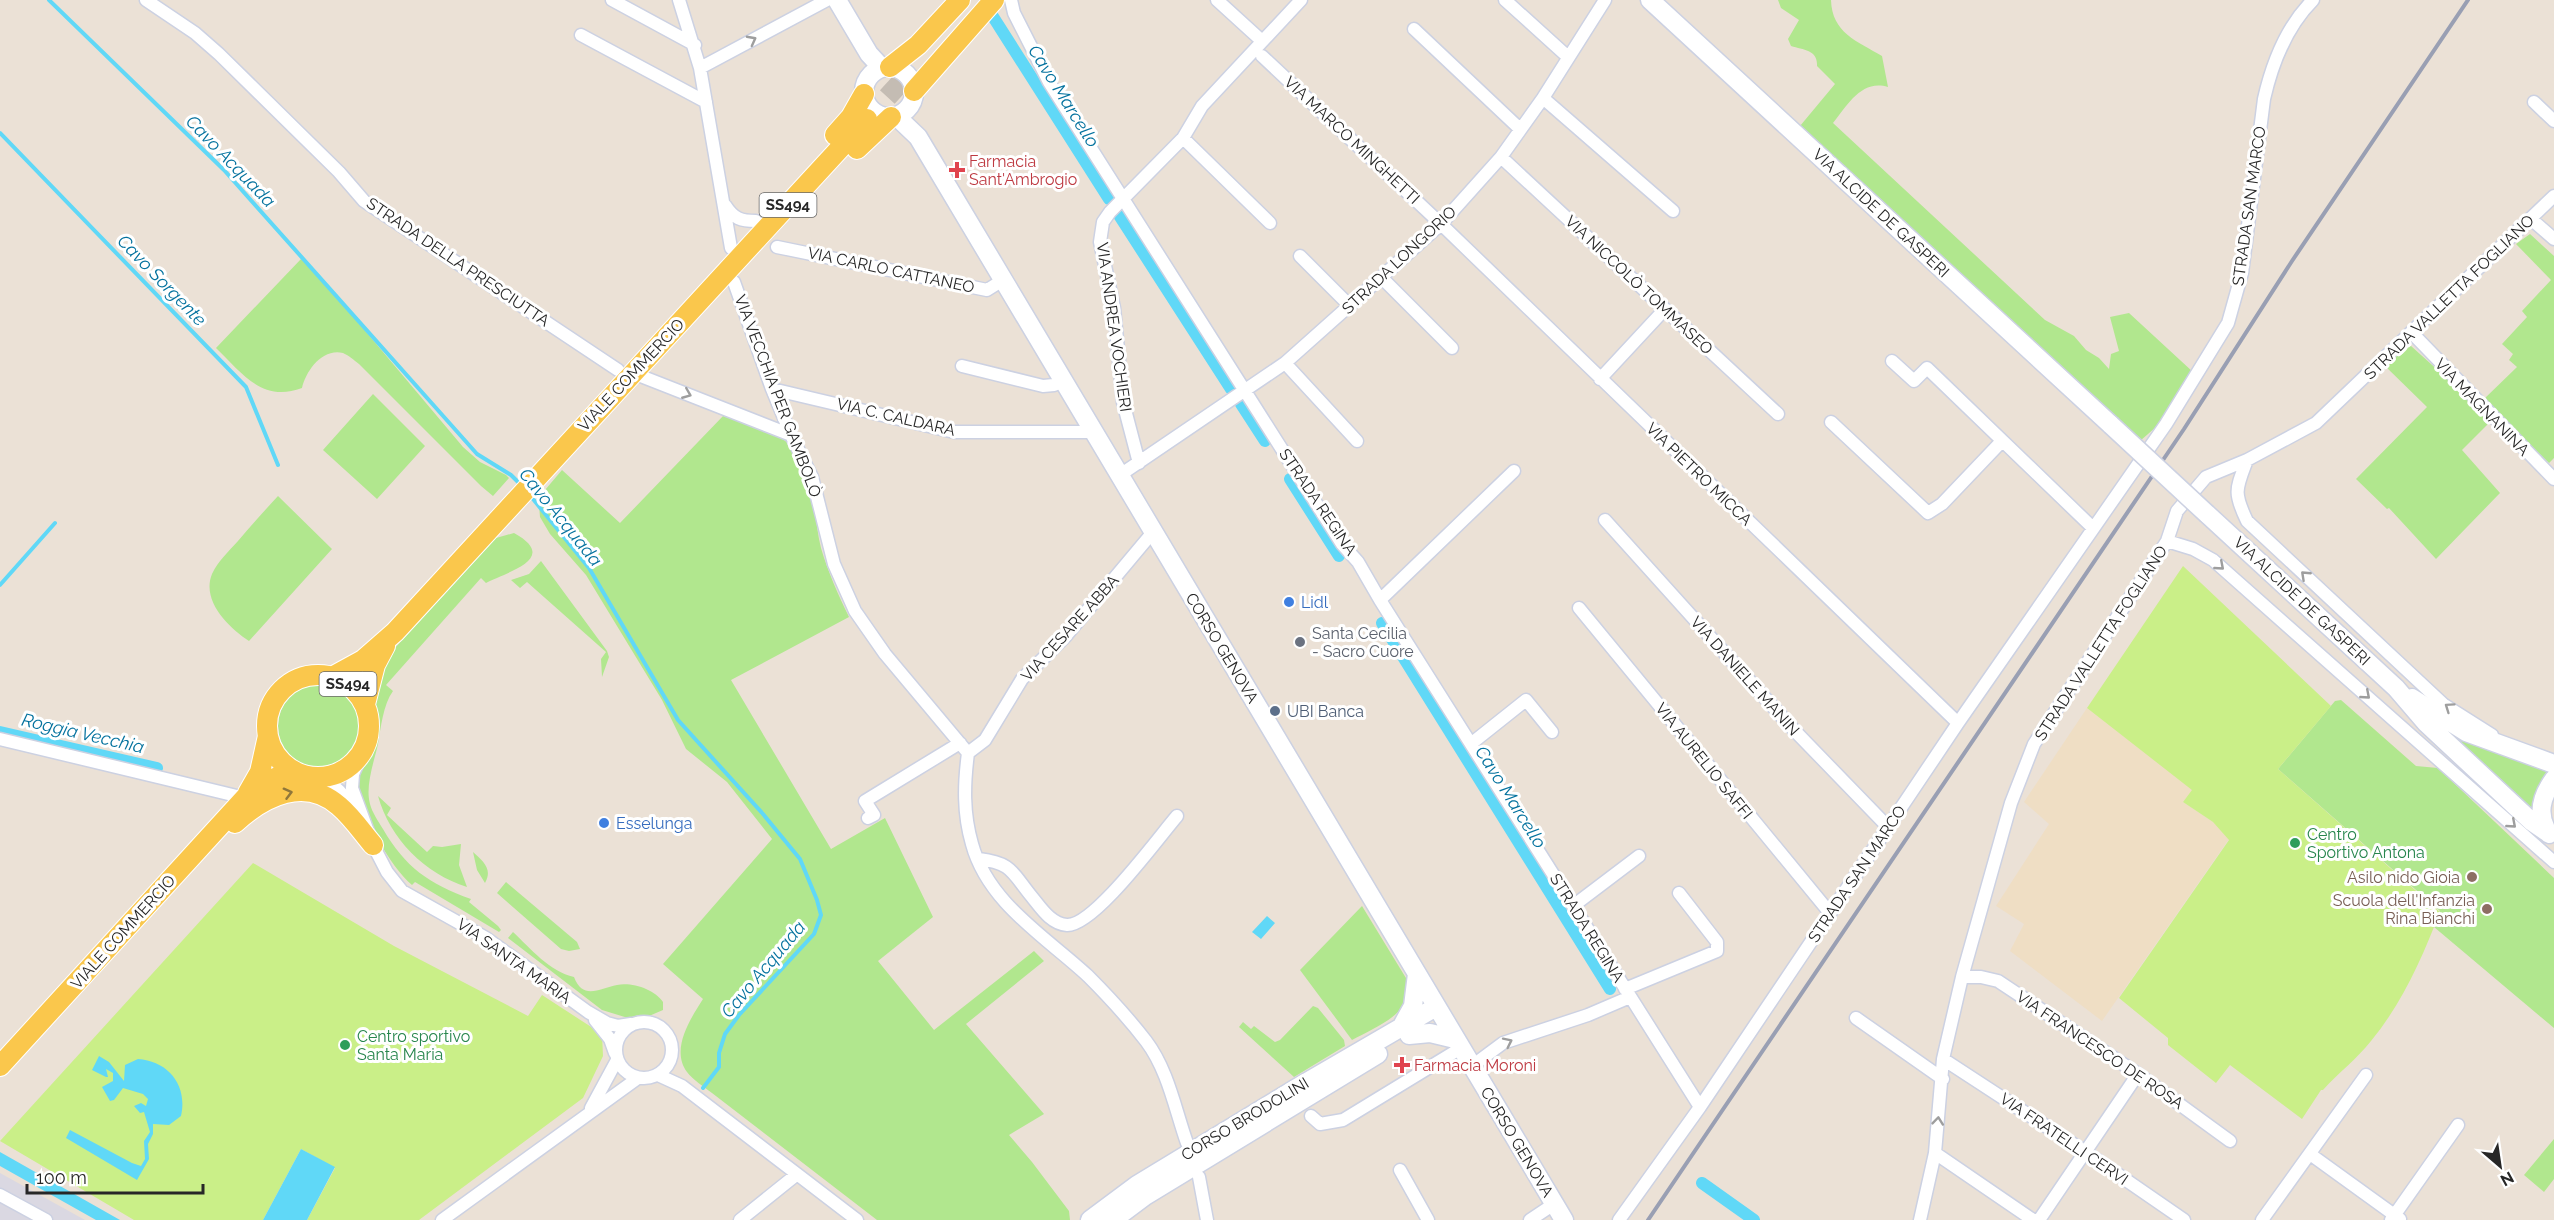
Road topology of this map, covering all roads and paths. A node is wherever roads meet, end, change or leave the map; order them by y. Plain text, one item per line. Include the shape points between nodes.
1 (146, 0) edge
2 (612, 0) edge
3 (680, 0) edge
4 (827, 0) edge
5 (837, 0) edge
6 (960, 0) edge
7 (1217, 0) edge
8 (1301, 0) edge
9 (1505, 0) edge
10 (1605, 0) edge
11 (1650, 0) edge
12 (2313, 0) edge
13 (994, 1) edge
14 (1014, 13) junction
15 (1414, 29) dead end
16 (581, 35) dead end
17 (1262, 41) junction
18 (695, 45) junction
19 (1262, 56) dead end
20 (1568, 57) junction
21 (700, 68) junction
22 (914, 69) tunnel mouth
23 (881, 70) junction
24 (864, 94) junction
25 (1543, 98) junction
26 (706, 102) junction
27 (2534, 102) dead end
28 (903, 107) junction
29 (867, 119) tunnel mouth
30 (2554, 121) edge
31 (1520, 129) junction
32 (1183, 138) junction
33 (1500, 157) junction
34 (2554, 196) edge
35 (1123, 199) junction
36 (725, 204) junction
37 (1673, 211) dead end
38 (2531, 219) junction
39 (756, 221) junction
40 (1269, 223) dead end
41 (1442, 224) junction
42 (2554, 239) edge
43 (777, 247) dead end
44 (731, 248) junction
45 (1300, 256) dead end
46 (1381, 277) junction
47 (1003, 280) junction
48 (734, 282) junction
49 (1350, 306) junction
50 (1665, 309) junction
51 (2412, 333) junction
52 (1452, 348) dead end
53 (1893, 361) dead end
54 (1285, 363) junction
55 (962, 366) dead end
56 (626, 371) junction
57 (1600, 379) junction
58 (1063, 381) junction
59 (772, 389) junction
60 (1246, 391) junction
61 (1778, 414) dead end
62 (1831, 422) dead end
63 (1094, 432) junction
64 (791, 435) junction
65 (1357, 441) dead end
66 (2002, 441) junction
67 (2247, 460) junction
68 (1139, 463) junction
69 (1514, 471) dead end
70 (1120, 475) junction
71 (2554, 479) edge
72 (1605, 520) dead end
73 (2093, 528) junction
74 (1153, 532) junction
75 (2168, 542) junction
76 (1380, 600) junction
77 (1579, 608) dead end
78 (395, 632) junction
79 (332, 677) junction
80 (2396, 688) junction
81 (365, 704) junction
82 (1958, 723) junction
83 (1552, 732) dead end
84 (268, 736) junction
85 (0, 740) edge
86 (1472, 743) junction
87 (964, 748) junction
88 (363, 751) junction
89 (2515, 751) junction
90 (2554, 764) edge
91 (309, 776) junction
92 (2554, 779) edge
93 (245, 798) junction
94 (1177, 816) dead end
95 (868, 818) dead end
96 (1889, 828) junction
97 (370, 840) junction
98 (2550, 844) edge
99 (1639, 855) dead end
100 (979, 859) junction
101 (2554, 862) edge
102 (160, 891) junction
103 (1679, 893) dead end
104 (1573, 906) junction
105 (1830, 913) junction
106 (1417, 974) junction
107 (1962, 977) junction
108 (1628, 993) junction
109 (1438, 1010) junction
110 (588, 1012) junction
111 (1856, 1018) dead end
112 (631, 1024) junction
113 (1406, 1030) junction
114 (1458, 1043) junction
115 (616, 1057) junction
116 (1943, 1059) junction
117 (668, 1064) junction
118 (0, 1066) edge
119 (1472, 1066) junction
120 (2138, 1074) junction
121 (658, 1075) junction
122 (2366, 1075) dead end
123 (638, 1078) junction
124 (1943, 1079) junction
125 (682, 1086) junction
126 (1701, 1107) junction
127 (587, 1114) junction
128 (1311, 1116) dead end
129 (2458, 1125) dead end
130 (2230, 1141) dead end
131 (1187, 1143) dead end
132 (2084, 1150) junction
133 (1935, 1153) junction
134 (2310, 1154) junction
135 (1400, 1170) dead end
136 (796, 1175) junction
137 (1198, 1177) dead end
138 (0, 1195) edge
139 (1554, 1204) junction
140 (2396, 1219) edge
141 (46, 1220) edge
142 (442, 1220) edge
143 (740, 1220) edge
144 (857, 1220) edge
145 (1090, 1220) edge
146 (1113, 1220) edge
147 (1207, 1220) edge
148 (1428, 1220) edge
149 (1530, 1220) edge
150 (1564, 1220) edge
151 (1619, 1220) edge
152 (1920, 1220) edge
153 (2033, 1220) edge
154 (2039, 1220) edge
155 (2184, 1220) edge
156 (2262, 1220) edge

1 - 56 street, STRADA DELLA PRESCIUTTA via 219,54 364,201
2 - 18 street
3 - 18 street
21 -> 4 street
5 - 23 main road
6 - 23 main road via 918,45
7 - 17 street
8 - 17 street, VIA ANDREA VOCHIERI
9 - 20 street
10 - 20 street, STRADA LONGORIO
11 - 80 main road, VIA ALCIDE DE GASPERI, bridge
12 - 73 street, STRADA SAN MARCO via 2287,37 2270,73 2242,273 2228,323 2166,424
13 - 14 street, STRADA REGINA
13 - 14 street
13 - 22 main road
13 - 28 main road
14 - 35 street, STRADA REGINA via 1049,82
15 - 31 street
16 - 26 street
17 - 32 street, VIA ANDREA VOCHIERI via 1202,106
18 - 21 street
19 - 41 street, VIA MARCO MINGHETTI
20 - 25 street, STRADA LONGORIO
21 - 26 street
23 - 24 main road via 865,87
23 - 28 main road, CORSO GENOVA via 907,75
24 - 28 main road, CORSO GENOVA via 876,114
24 - 39 main road via 843,126
25 - 31 street, STRADA LONGORIO
25 - 37 street
26 - 36 street
27 - 30 street
28 - 47 main road, CORSO GENOVA
28 - 48 main road via 863,143
29 - 56 main road, VIALE COMMERCIO / SS494
31 - 33 street, STRADA LONGORIO
32 - 35 street, VIA ANDREA VOCHIERI
32 - 40 street
33 - 41 street, STRADA LONGORIO
33 - 50 street, VIA NICCOLÒ TOMMASEO
34 - 38 street, STRADA VALLETTA FOGLIANO
35 - 60 street, STRADA REGINA
35 - 68 street, VIA ANDREA VOCHIERI via 1105,218 1100,242 1114,308 1123,402
36 - 39 street via 739,220
36 - 44 street
38 - 42 street
38 - 51 street, STRADA VALLETTA FOGLIANO
39 - 44 main road
41 - 46 street, STRADA LONGORIO
41 - 57 street, VIA PIETRO MICCA
43 - 47 street, VIA CARLO CATTANEO via 987,290
44 - 56 main road
45 - 49 street
46 - 49 street, STRADA LONGORIO
46 - 52 street
47 - 58 main road, CORSO GENOVA
48 - 56 main road via 688,333
48 - 59 street, VIA VECCHIA PER GAMBOLÒ
49 - 54 street, STRADA LONGORIO
50 - 57 street
50 - 61 street, VIA NICCOLÒ TOMMASEO
51 - 67 street, STRADA VALLETTA FOGLIANO via 2316,423
51 - 71 street, VIA MAGNANINA
53 - 66 street via 1914,381 1927,368
54 - 60 street, STRADA LONGORIO
54 - 65 street
55 - 58 street via 1043,386
56 -> 64 street, STRADA DELLA PRESCIUTTA
56 - 78 main road, VIALE COMMERCIO / SS494 via 529,476 516,498
57 - 82 street, VIA PIETRO MICCA
58 - 63 main road, CORSO GENOVA
59 - 63 street, VIA C. CALDARA via 954,432
59 - 64 street, VIA VECCHIA PER GAMBOLÒ
60 - 68 street, STRADA LONGORIO
60 - 76 street, STRADA REGINA
62 - 66 street via 1928,513 1942,504
63 - 70 main road, CORSO GENOVA
64 - 87 street, VIA VECCHIA PER GAMBOLÒ via 812,477 834,564 855,611 885,654
66 - 73 street
67 - 75 street, STRADA VALLETTA FOGLIANO via 2206,477 2177,511
89 -> 67 street via 2443,704 2247,521 2238,502 2237,487
68 - 70 street, STRADA LONGORIO
69 - 76 street
70 - 74 main road, CORSO GENOVA
72 - 96 street, VIA DANIELE MANIN via 1794,730
73 - 82 street, STRADA SAN MARCO
74 - 87 street, VIA CESARE ABBA via 1065,637 1022,679 985,740
74 - 106 main road, CORSO GENOVA
75 -> 98 street via 2213,560
75 - 107 street, STRADA VALLETTA FOGLIANO via 2034,744 2011,803
76 - 86 street, STRADA REGINA
77 - 105 street, VIA AURELIO SAFFI
78 - 79 main road, VIALE COMMERCIO / SS494 via 363,660
78 - 81 main road, VIALE COMMERCIO / SS494 via 375,665
79 - 81 main road, SS494 via 351,687
79 - 84 main road, VIALE COMMERCIO / SS494 via 312,675 286,686 270,709
80 - 89 main road, VIA ALCIDE DE GASPERI via 2466,732
80 - 98 main road, VIA ALCIDE DE GASPERI via 2426,723 2531,821
81 - 88 main road, VIALE COMMERCIO / SS494 via 369,733
82 - 96 street, STRADA SAN MARCO
83 - 86 street via 1526,700
84 - 91 main road via 279,760
84 - 93 main road, VIALE COMMERCIO / SS494 via 260,772
85 - 93 street
86 - 104 street, STRADA REGINA
87 - 95 street, VIA CESARE ABBA via 865,801 874,814
87 - 100 street via 963,795 972,845
88 - 91 main road, VIALE COMMERCIO / SS494 via 344,771 331,776
88 - 97 street, VIA SANTA MARIA via 353,774 352,788
89 - 90 main road, VIA ALCIDE DE GASPERI
91 - 93 main road, VIALE COMMERCIO / SS494 via 286,773 270,779
91 - 97 street, VIA SANTA MARIA via 333,784 342,792
92 - 98 main road via 2543,795 2541,814
93 - 102 main road, VIALE COMMERCIO / SS494
94 - 100 street via 1108,898 1088,917 1069,925 1056,923 1045,914 1010,867
96 - 105 street, STRADA SAN MARCO
102 -> 97 main road via 249,811 295,789 318,792 339,805
97 - 110 street, VIA SANTA MARIA via 402,891 486,938
98 - 101 street
99 - 104 street
100 - 131 street via 997,894 1088,977 1146,1041 1158,1061
102 - 118 main road, VIALE COMMERCIO / SS494
103 - 108 street, STRADA REGINA via 1717,942 1717,951
104 - 108 street, STRADA REGINA
105 - 126 street, STRADA SAN MARCO
106 - 109 main road, CORSO GENOVA
106 - 113 main road
107 - 116 street, STRADA VALLETTA FOGLIANO
107 - 120 street, VIA FRANCESCO DE ROSA via 1998,981
119 -> 108 street via 1503,1043 1588,1015
108 - 126 street, STRADA REGINA
109 - 113 main road, CORSO BRODOLINI
109 - 114 main road, CORSO GENOVA
110 - 112 street, VIA SANTA MARIA via 607,1023
110 - 115 street, VIA SANTA MARIA via 610,1039
111 - 124 street
112 - 115 street via 618,1036
112 - 117 street, VIA SANTA MARIA via 653,1023 663,1029 672,1047
113 - 114 main road
113 - 145 main road, CORSO BRODOLINI via 1146,1179
113 - 146 main road, CORSO BRODOLINI
114 - 119 main road, CORSO GENOVA
114 - 128 street via 1343,1120 1320,1124
115 - 123 street, VIA SANTA MARIA via 629,1075
115 - 127 street
116 - 124 street, STRADA VALLETTA FOGLIANO
116 - 132 street, VIA FRATELLI CERVI
117 - 121 street
117 - 125 street
119 - 139 main road, CORSO GENOVA
120 - 130 street, VIA FRANCESCO DE ROSA
120 - 132 street
121 - 123 street
121 - 125 street
122 - 134 street
123 - 127 street
133 -> 124 street, STRADA VALLETTA FOGLIANO
125 - 136 street
126 - 151 street, STRADA SAN MARCO
127 - 142 street
129 - 140 street
132 - 154 street
132 - 155 street, VIA FRATELLI CERVI
133 - 152 street, STRADA VALLETTA FOGLIANO
133 - 153 street
134 - 140 street
134 - 156 street
135 - 148 street
136 - 143 street
136 - 144 street
137 - 147 street
138 - 141 street
139 - 149 street
139 - 150 main road, CORSO GENOVA

